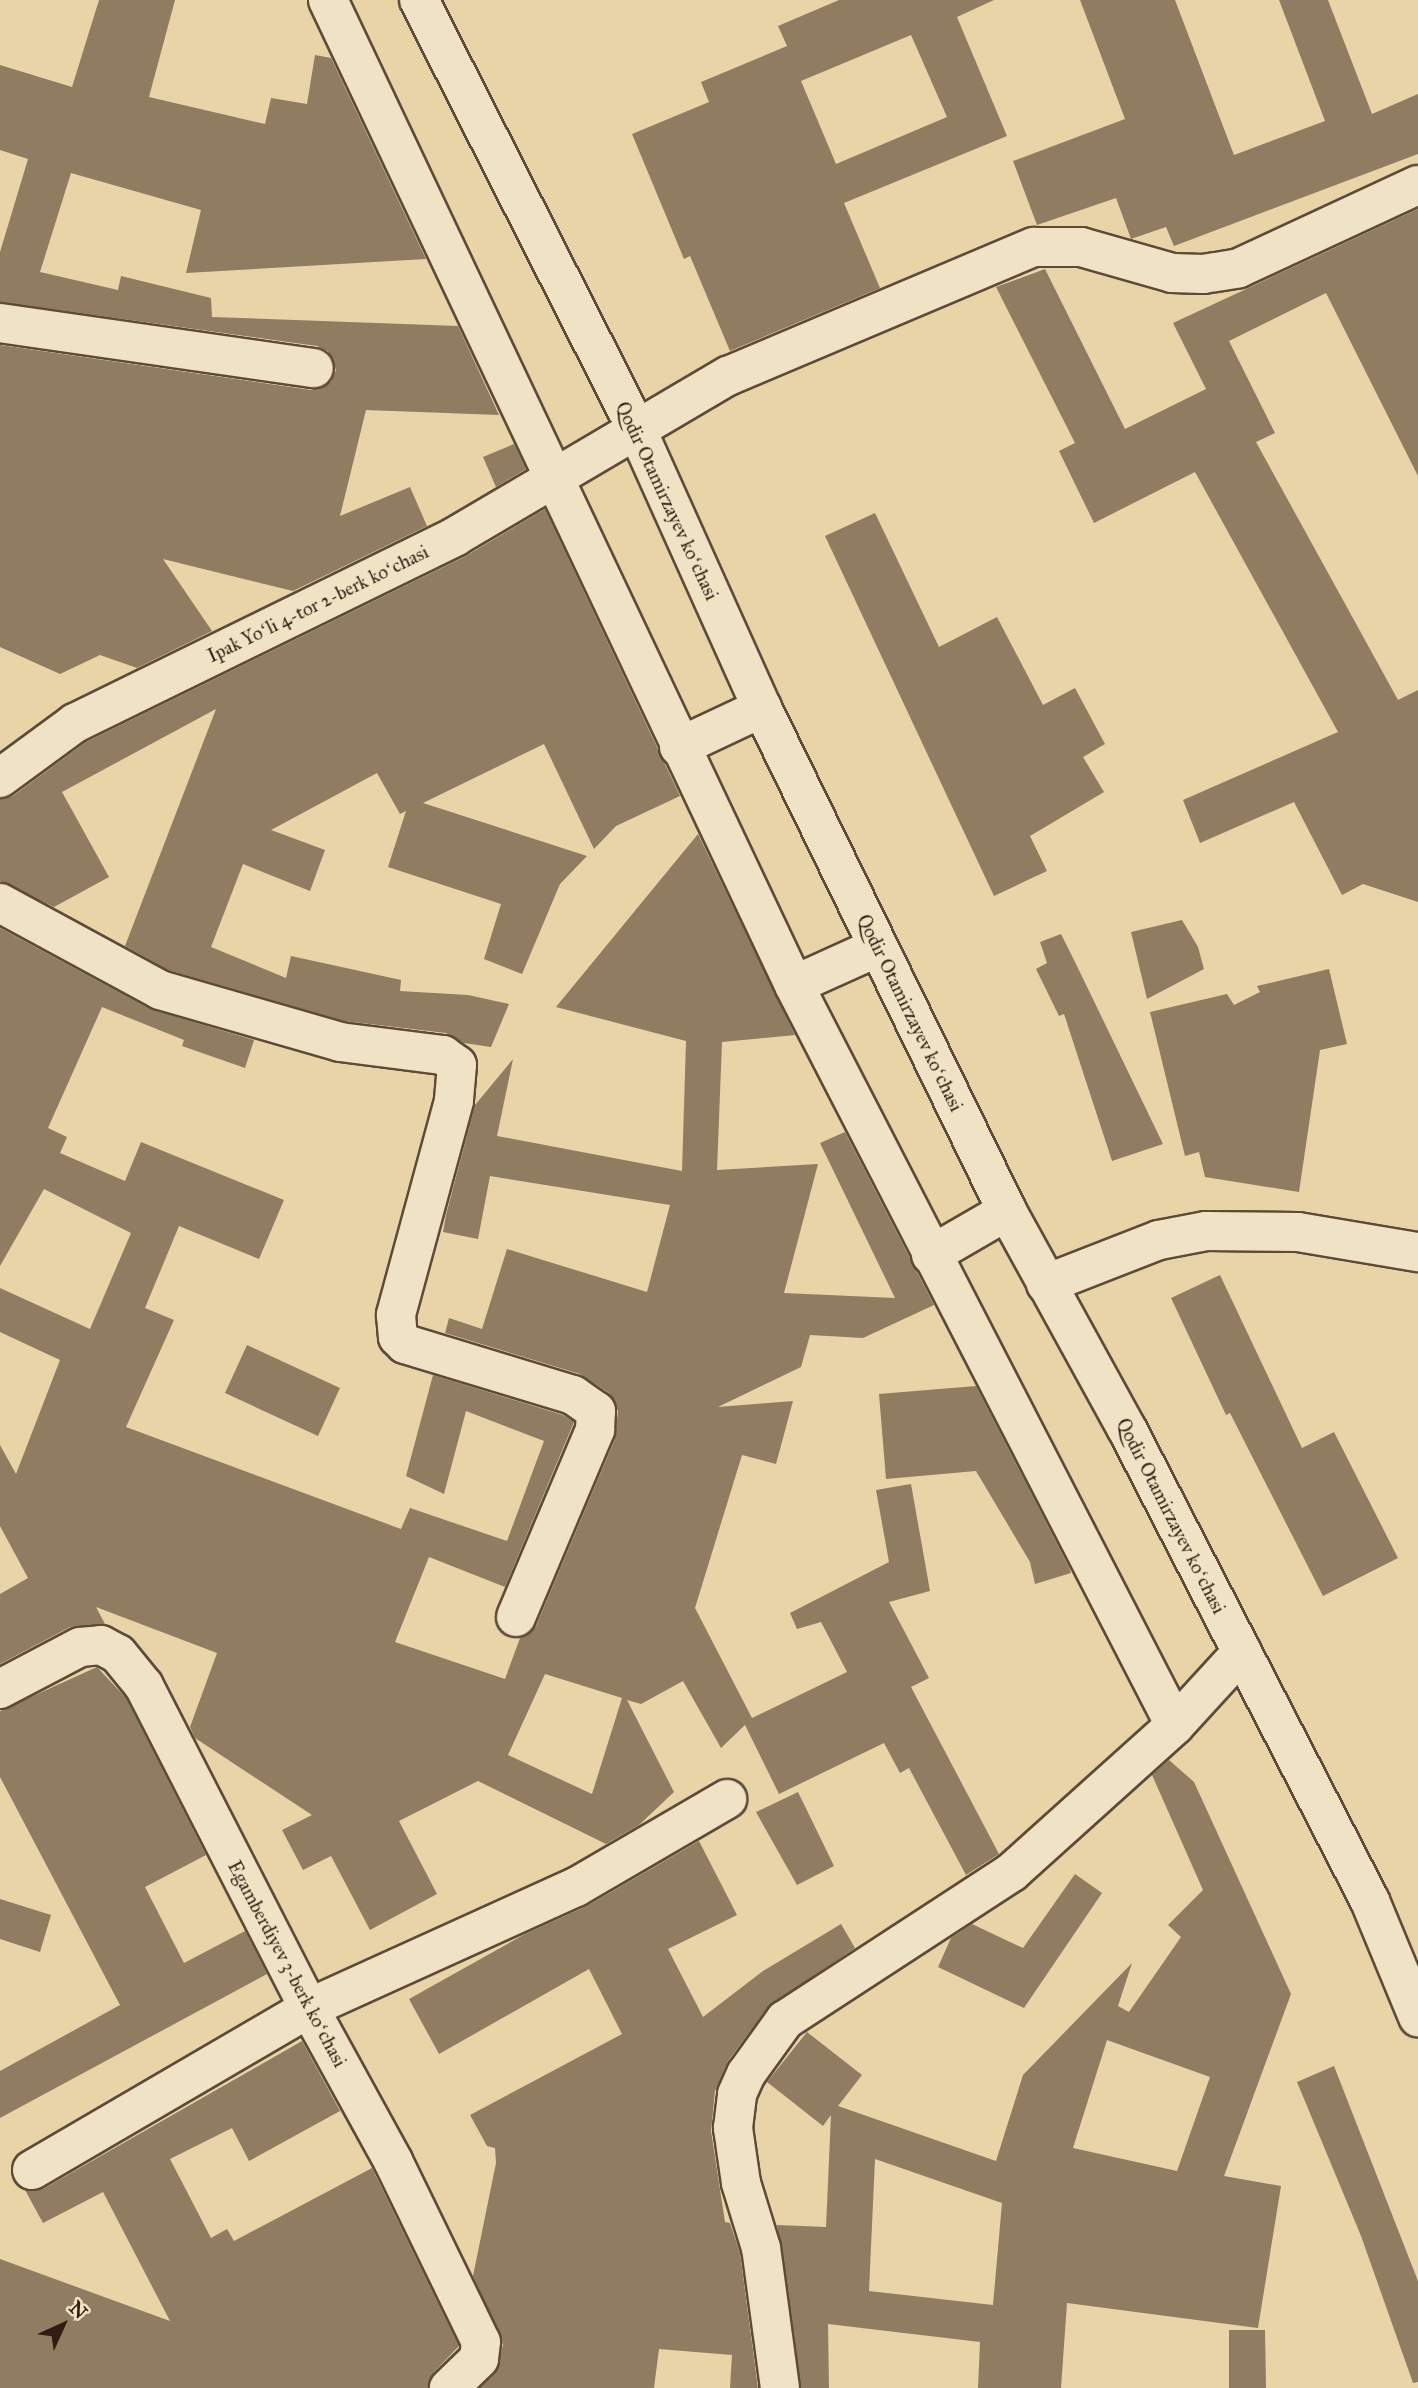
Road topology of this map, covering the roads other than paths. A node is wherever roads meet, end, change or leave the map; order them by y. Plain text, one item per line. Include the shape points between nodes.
1 (328, 0) edge
2 (419, 0) edge
3 (1418, 185) edge
4 (0, 323) edge
5 (314, 368) dead end
6 (637, 430) junction
7 (555, 480) junction
8 (762, 708) junction
9 (679, 747) junction
10 (0, 778) edge
11 (0, 903) edge
12 (878, 947) junction
13 (794, 985) junction
14 (1007, 1211) junction
15 (1418, 1252) edge
16 (931, 1255) junction
17 (1046, 1284) junction
18 (516, 1617) dead end
19 (1242, 1652) junction
20 (0, 1689) edge
21 (1175, 1725) junction
22 (727, 1799) dead end
23 (309, 2008) junction
24 (1418, 2017) edge
25 (32, 2170) dead end
26 (449, 2388) edge
27 (780, 2388) edge

1 - 7 street
2 - 6 street, Qodir Otamirzayev koʻchasi
3 - 6 street, Ipak Yoʻli 4-tor 2-berk koʻchasi via 1239,268 1203,274 1172,273 1081,247 1034,247 728,376
4 - 5 street
6 - 7 street, Ipak Yoʻli 4-tor 2-berk koʻchasi
6 - 8 street, Qodir Otamirzayev koʻchasi
7 - 9 street
7 - 10 street, Ipak Yoʻli 4-tor 2-berk koʻchasi via 444,542 75,723
8 - 9 street
8 - 12 street, Qodir Otamirzayev koʻchasi
9 - 13 street
11 - 18 street via 160,990 340,1042 443,1055 457,1065 454,1101 396,1315 398,1337 405,1344 573,1395 596,1411 595,1430
12 - 13 street
12 - 14 street, Qodir Otamirzayev koʻchasi
13 - 16 street
14 - 16 street
14 - 17 street, Qodir Otamirzayev koʻchasi
15 - 17 street via 1298,1232 1206,1231 1159,1240
16 - 21 street
17 - 19 street, Qodir Otamirzayev koʻchasi
19 - 21 street
19 - 24 street, Qodir Otamirzayev koʻchasi via 1370,1901
20 - 23 street, Egamberdiyev 3-berk koʻchasi via 80,1647 101,1645 128,1663
21 - 27 street via 1012,1872 785,2020 746,2074 737,2094 733,2128 741,2183 761,2248
22 - 23 street via 576,1887
23 - 25 street
23 - 26 street, Egamberdiyev 3-berk koʻchasi via 393,2161 481,2342 479,2359

